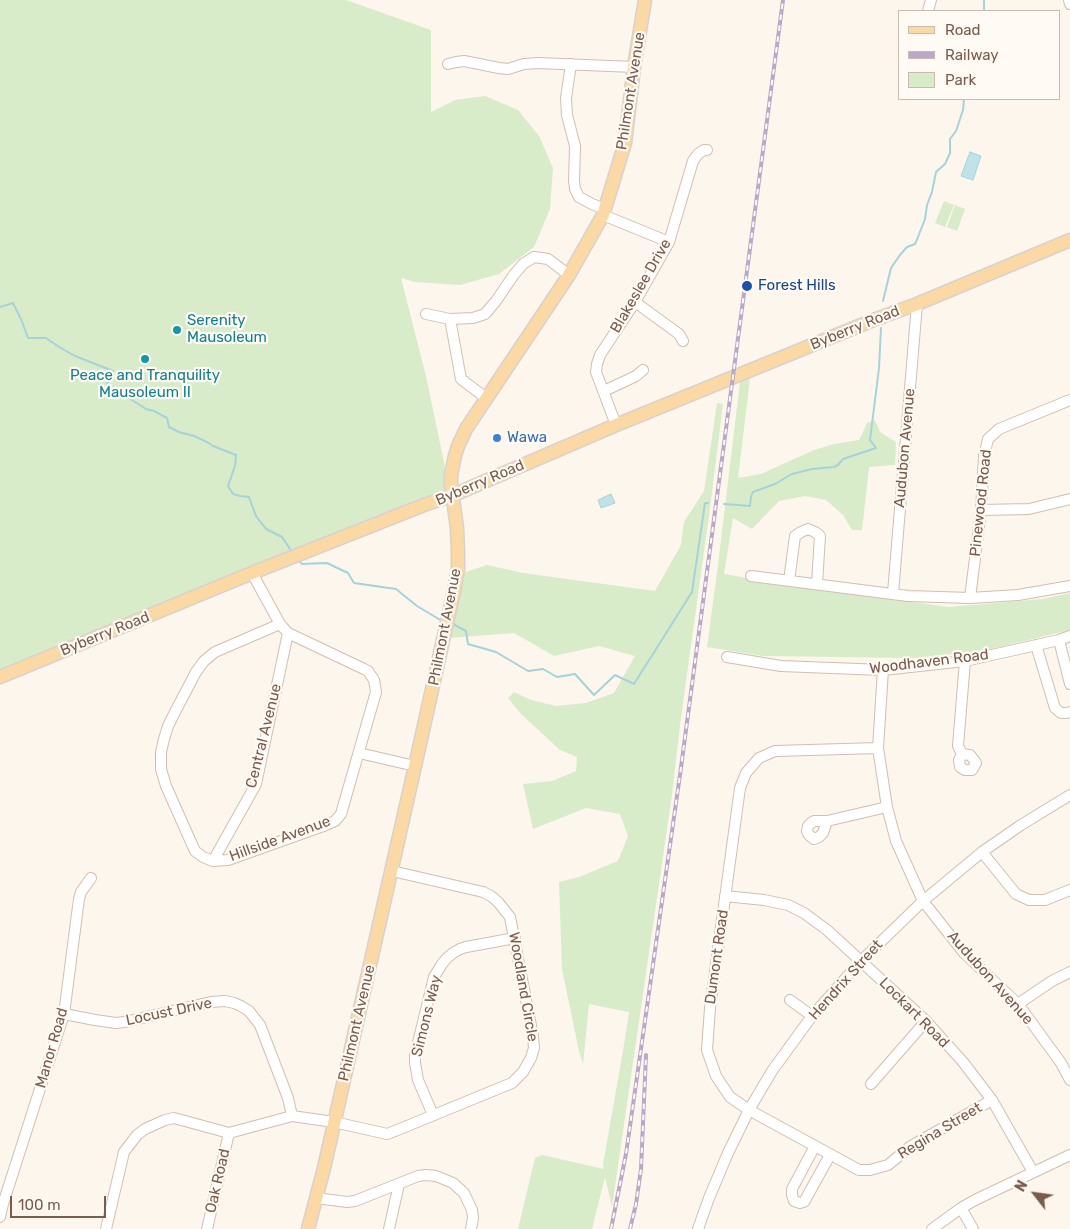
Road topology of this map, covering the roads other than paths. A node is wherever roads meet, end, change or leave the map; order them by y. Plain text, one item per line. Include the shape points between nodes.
1 (645, 0) edge
2 (1069, 0) edge
3 (1070, 4) edge
4 (448, 64) dead end
5 (571, 64) junction
6 (634, 67) junction
7 (707, 150) dead end
8 (604, 212) junction
9 (1070, 240) edge
10 (669, 242) junction
11 (569, 275) junction
12 (635, 302) junction
13 (917, 304) junction
14 (426, 314) dead end
15 (450, 319) junction
16 (684, 341) dead end
17 (643, 370) dead end
18 (604, 391) junction
19 (486, 398) junction
20 (1070, 400) edge
21 (616, 424) junction
22 (451, 496) junction
23 (1070, 499) edge
24 (981, 510) junction
25 (252, 573) junction
26 (751, 576) dead end
27 (789, 581) junction
28 (817, 584) junction
29 (1070, 586) edge
30 (893, 593) junction
31 (970, 598) junction
32 (280, 624) junction
33 (288, 633) junction
34 (1070, 636) edge
35 (1059, 640) junction
36 (1036, 645) junction
37 (727, 657) dead end
38 (965, 661) junction
39 (883, 670) junction
40 (0, 677) edge
41 (1070, 684) edge
42 (1070, 712) edge
43 (878, 748) junction
44 (359, 753) junction
45 (962, 754) dead end
46 (415, 766) junction
47 (1070, 795) edge
48 (887, 807) junction
49 (827, 820) dead end
50 (982, 852) junction
51 (213, 861) junction
52 (392, 871) junction
53 (91, 878) dead end
54 (1070, 890) edge
55 (726, 896) junction
56 (923, 901) junction
57 (514, 938) junction
58 (861, 961) junction
59 (1070, 972) edge
60 (790, 1000) dead end
61 (1018, 1004) junction
62 (64, 1014) junction
63 (812, 1016) junction
64 (926, 1021) junction
65 (1066, 1061) edge
66 (1070, 1080) edge
67 (870, 1084) dead end
68 (992, 1100) junction
69 (749, 1110) junction
70 (292, 1116) junction
71 (434, 1116) junction
72 (334, 1122) junction
73 (229, 1133) junction
74 (815, 1146) junction
75 (830, 1155) junction
76 (1070, 1155) edge
77 (889, 1163) joint
78 (1033, 1172) junction
79 (399, 1184) junction
80 (316, 1198) junction
81 (961, 1208) junction
82 (0, 1217) edge
83 (106, 1229) edge
84 (207, 1229) edge
85 (308, 1229) edge
86 (389, 1229) edge
87 (471, 1229) edge
88 (698, 1229) edge
89 (932, 1229) edge
90 (973, 1229) edge

1 - 6 main road, Philmont Avenue
2 - 3 street
4 - 5 street via 464,61 508,69 524,64
5 - 6 street
5 - 8 street via 566,116 575,146 575,189 579,196
6 - 8 main road, Philmont Avenue via 625,143
7 - 10 street, Blakeslee Drive via 698,154 694,161
8 - 10 street
8 - 11 main road, Philmont Avenue
9 - 13 main road, Byberry Road
10 - 12 street, Blakeslee Drive
11 - 15 street via 548,260 534,257 523,264 486,314
11 - 19 main road, Philmont Avenue
12 - 16 street
12 - 18 street, Blakeslee Drive via 600,355 596,372
13 - 21 main road, Byberry Road
13 - 30 street, Audubon Avenue
14 - 15 street
15 - 19 street via 462,379
17 - 18 street
18 - 21 street, Blakeslee Drive
19 - 22 main road, Philmont Avenue via 458,446 451,475
20 - 24 street, Pinewood Road via 999,428 988,439 982,474
21 - 22 main road, Byberry Road
22 - 25 main road, Byberry Road
22 - 46 main road, Philmont Avenue via 458,569
23 - 24 street via 1029,509
24 - 31 street, Pinewood Road
25 - 32 street
25 - 40 main road, Byberry Road
26 - 27 street
27 - 28 street
27 - 28 street via 795,536 808,530 820,536
28 - 30 street
29 - 31 street via 1018,595
30 - 31 street
32 - 33 street
32 - 51 street via 215,652 204,661 175,712 164,739 161,769 166,786 195,851
33 - 44 street via 368,671 374,680 376,692
33 - 51 street, Central Avenue via 256,784
34 - 35 street, Woodhaven Road
35 - 36 street, Woodhaven Road
35 - 41 street
36 - 38 street, Woodhaven Road
36 - 42 street via 1055,708 1061,713
37 - 39 street, Woodhaven Road via 780,666
38 - 39 street, Woodhaven Road
38 - 45 street via 958,746
39 - 43 street, Audubon Avenue
43 - 48 street, Audubon Avenue
43 - 55 street, Dumont Road via 775,752 759,758 746,773 740,788
44 - 46 street
44 - 51 street, Hillside Avenue via 341,814 335,821 228,860
46 - 52 main road, Philmont Avenue
47 - 50 street, Hendrix Street
48 - 49 street
48 - 56 street, Audubon Avenue via 896,841
50 - 54 street via 1016,894 1025,899 1045,900
50 - 56 street, Hendrix Street
52 - 57 street, Woodland Circle via 491,896 510,917
52 - 72 main road, Philmont Avenue
53 - 62 street, Manor Road via 79,899
55 - 58 street, Lockart Road via 788,905 822,925
55 - 69 street, Dumont Road via 710,1008 708,1050 716,1076 725,1090
56 - 58 street, Hendrix Street
56 - 61 street, Audubon Avenue via 964,953
57 - 71 street, Woodland Circle via 534,1036 531,1058 512,1083
57 - 71 street, Simons Way via 460,949 447,958 434,977 415,1063 418,1080
58 - 63 street, Hendrix Street
58 - 64 street, Lockart Road
59 - 61 street
60 - 63 street
61 - 65 street, Audubon Avenue
62 - 70 street, Locust Drive via 116,1023 211,1002 241,1006 260,1025
62 - 82 street, Manor Road
63 - 69 street, Hendrix Street via 772,1071
64 - 67 street
64 - 68 street, Lockart Road
65 - 66 street, Audubon Avenue
68 - 77 street, Regina Street via 910,1146
68 - 78 street, Lockart Road
69 - 74 street, Dumont Road
69 - 88 street, Hendrix Street
70 - 72 street, Woodland Circle
70 - 73 street
71 - 72 street, Woodland Circle via 387,1134
72 - 80 main road, Philmont Avenue
73 - 83 street via 174,1118 137,1135 124,1152
73 - 84 street, Oak Road
74 - 75 street, Dumont Road
74 - 75 street via 792,1189 794,1201 804,1202
75 - 77 street, Dumont Road via 859,1170
76 - 78 street
78 - 81 street
79 - 80 street via 355,1201
79 - 86 street
79 - 87 street via 426,1175 453,1182 464,1193 472,1210
80 - 85 main road, Philmont Avenue
81 - 89 street
81 - 90 street

